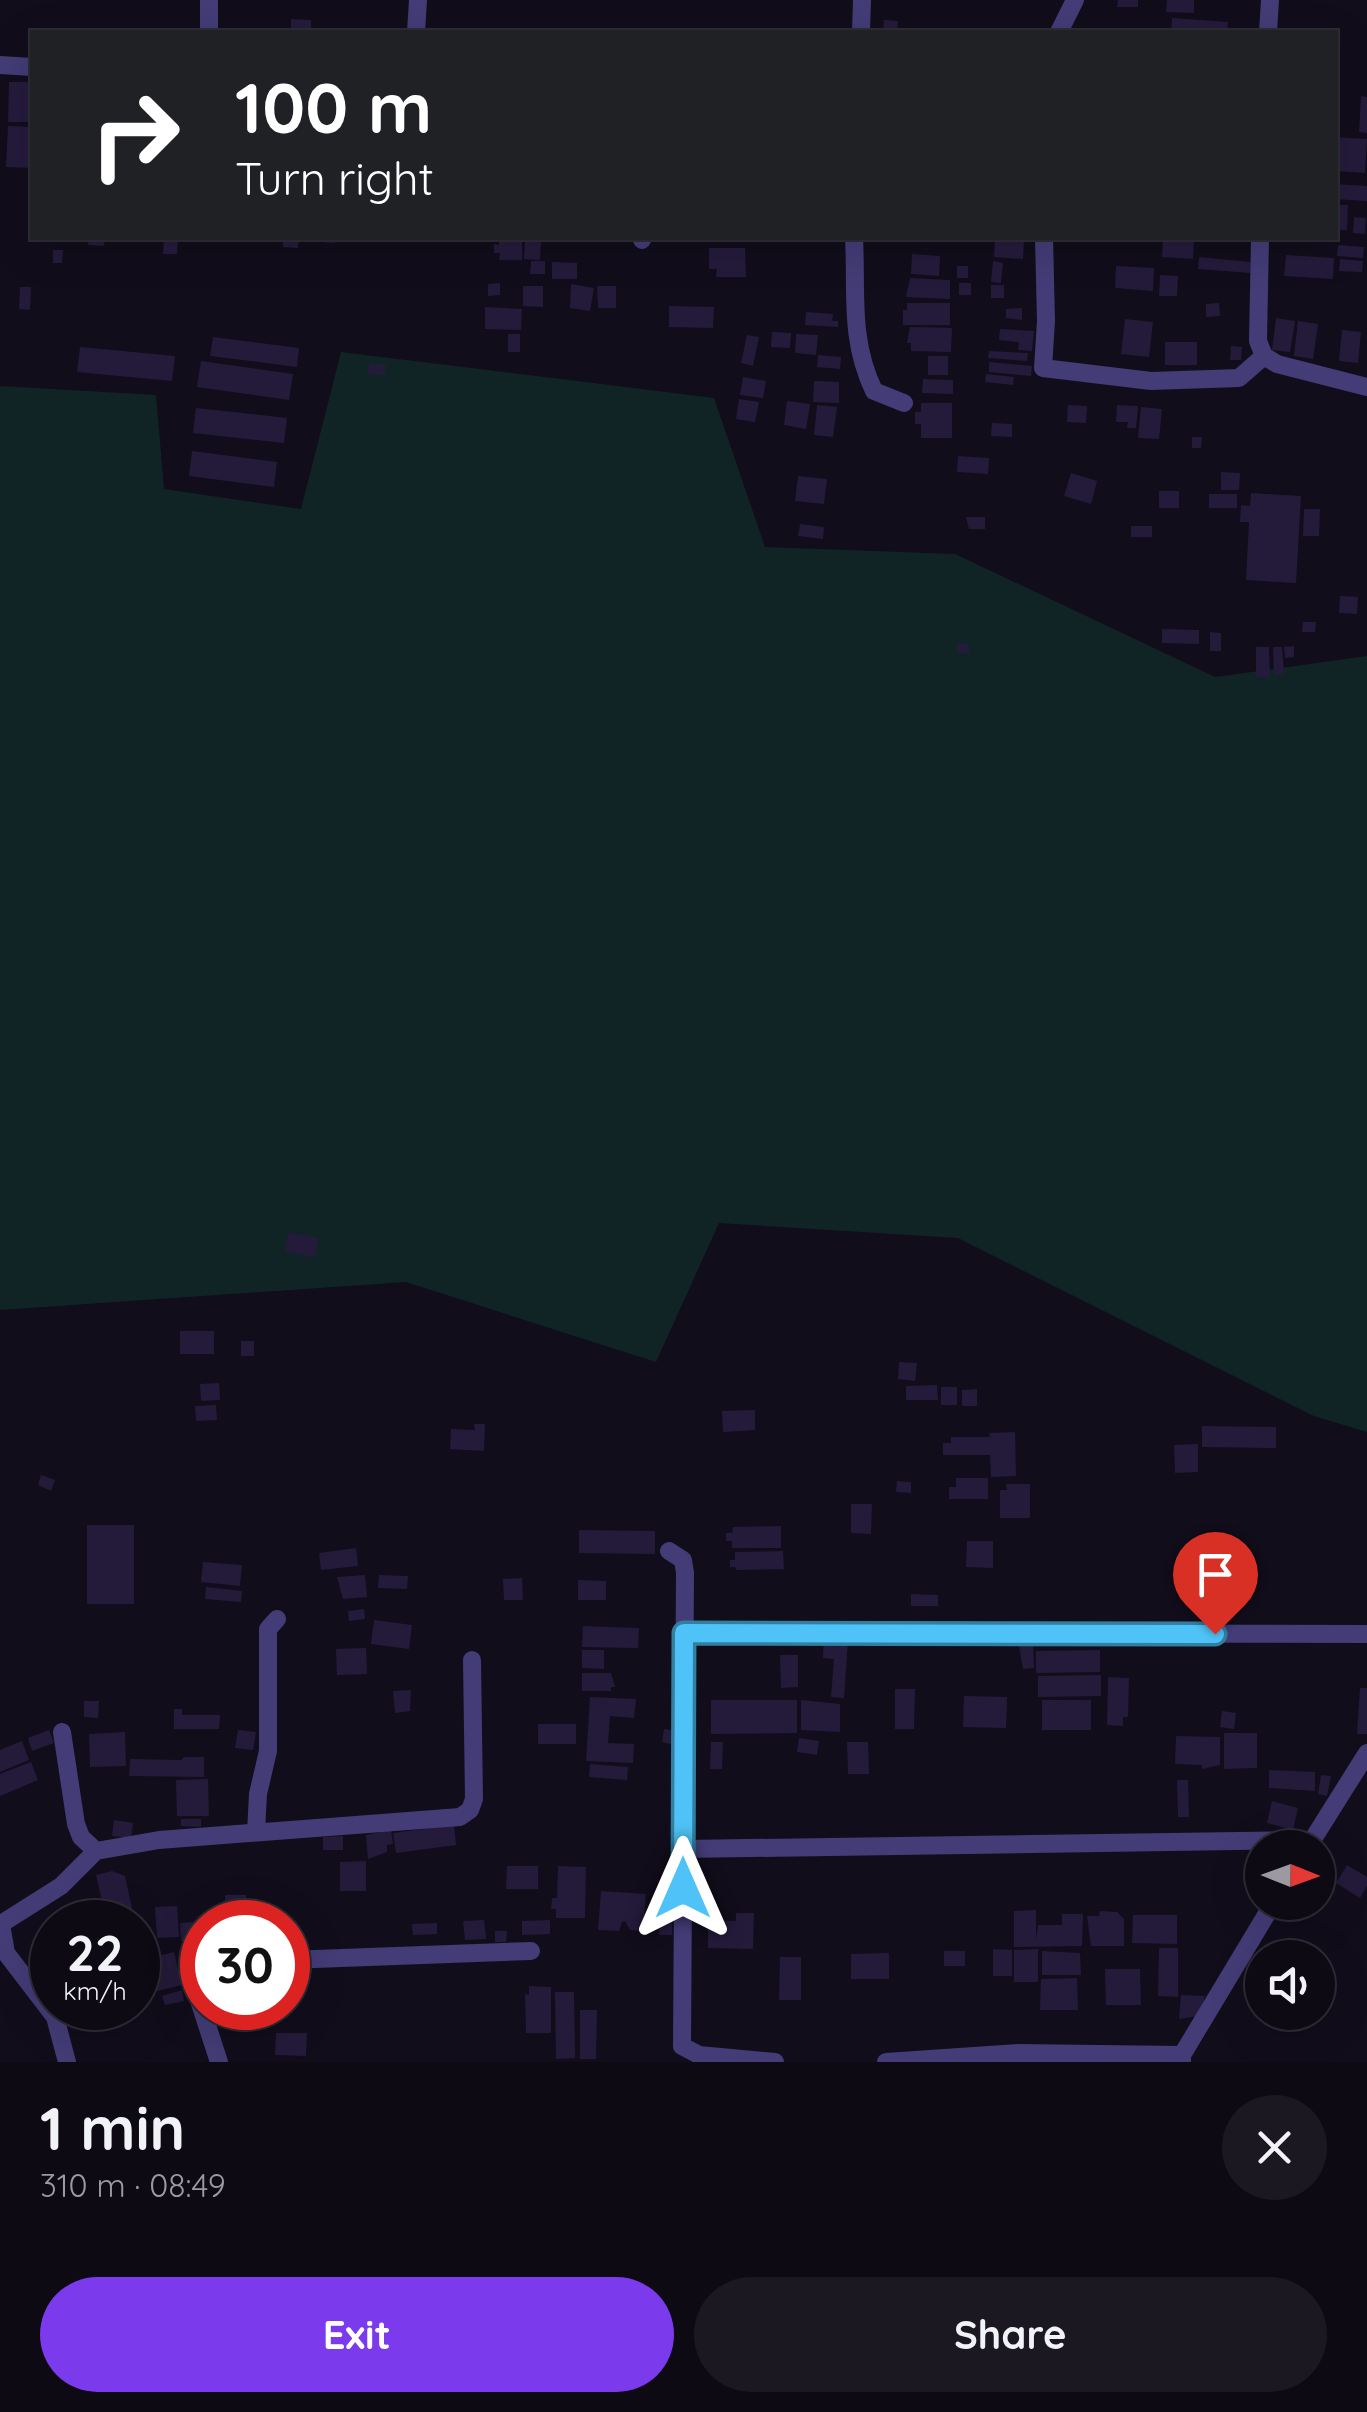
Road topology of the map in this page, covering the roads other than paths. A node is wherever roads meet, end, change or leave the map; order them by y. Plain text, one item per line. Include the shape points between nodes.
1 (209, 0) edge
2 (418, 0) edge
3 (862, 0) edge
4 (1075, 0) edge
5 (1270, 0) edge
6 (210, 30) edge
7 (416, 30) edge
8 (861, 30) edge
9 (1061, 30) edge
10 (1268, 30) edge
11 (0, 64) edge
12 (30, 68) edge
13 (854, 240) edge
14 (1044, 240) edge
15 (1260, 240) edge
16 (1264, 356) junction
17 (1367, 387) edge
18 (904, 403) dead end
19 (669, 1551) dead end
20 (277, 1618) dead end
21 (684, 1633) junction
22 (1367, 1634) edge
23 (472, 1660) dead end
24 (62, 1732) dead end
25 (1367, 1753) edge
26 (1319, 1830) edge
27 (256, 1832) junction
28 (1245, 1845) edge
29 (684, 1849) junction
30 (96, 1851) junction
31 (1263, 1920) edge
32 (0, 1923) edge
33 (531, 1951) dead end
34 (310, 1959) edge
35 (209, 2030) edge
36 (682, 2054) edge
37 (1182, 2059) edge
38 (67, 2062) edge
39 (219, 2062) edge
40 (775, 2062) edge
41 (886, 2062) edge

1 - 6 street
2 - 7 street
3 - 8 street
4 - 9 street
5 - 10 street
11 - 12 street
13 - 18 street via 853,314 867,376 874,391
14 - 16 street via 1042,368 1151,381 1238,378
15 - 16 street via 1258,341
16 - 17 street
19 - 21 street via 683,1560
20 - 27 street via 268,1628 268,1751
21 - 22 street
21 - 29 street
23 - 27 street via 470,1810
24 - 30 street via 76,1824
25 - 26 street
27 - 30 street
28 - 29 street
29 - 36 street
30 - 32 street via 61,1886
31 - 37 street
32 - 38 street via 6,1953 55,2016
33 - 34 street
35 - 39 street
36 - 40 street
37 - 41 street via 1018,2053

